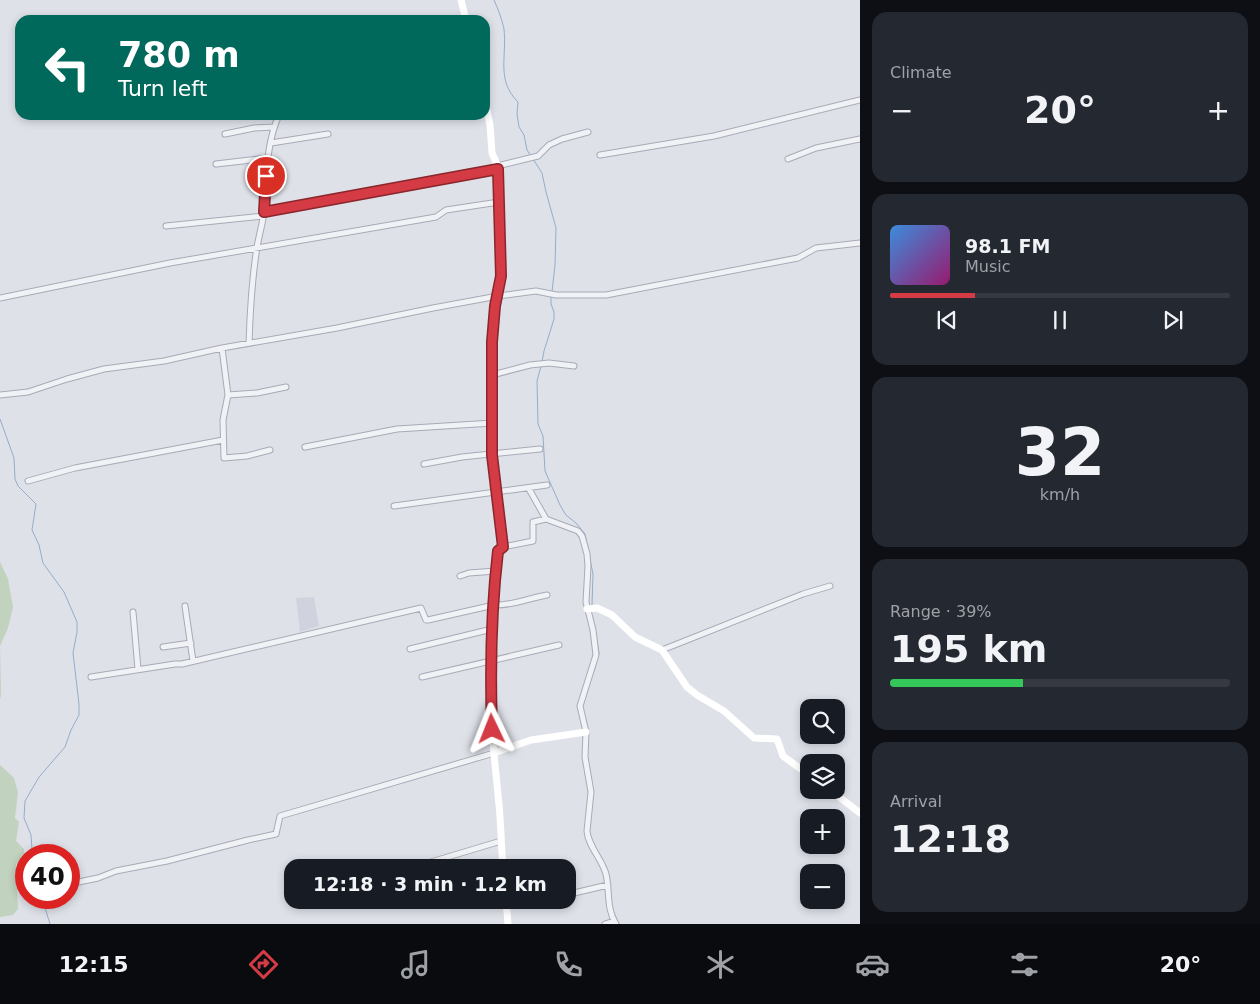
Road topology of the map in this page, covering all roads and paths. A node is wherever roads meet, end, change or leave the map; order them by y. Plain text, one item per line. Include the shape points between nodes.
1 (461, 0) edge
2 (465, 15) edge
3 (860, 100) edge
4 (277, 120) edge
5 (489, 120) edge
6 (274, 127) junction
7 (588, 132) dead end
8 (225, 134) dead end
9 (328, 134) dead end
10 (860, 139) edge
11 (271, 143) junction
12 (600, 154) dead end
13 (268, 158) junction
14 (788, 159) dead end
15 (216, 164) dead end
16 (498, 168) junction
17 (499, 202) junction
18 (264, 214) junction
19 (166, 226) dead end
20 (860, 243) edge
21 (257, 247) junction
22 (498, 296) junction
23 (0, 298) edge
24 (249, 343) junction
25 (222, 348) junction
26 (574, 366) dead end
27 (492, 375) junction
28 (286, 387) dead end
29 (0, 395) edge
30 (228, 395) junction
31 (492, 423) junction
32 (223, 440) junction
33 (305, 447) dead end
34 (540, 449) dead end
35 (270, 450) dead end
36 (492, 455) junction
37 (424, 464) dead end
38 (28, 481) dead end
39 (548, 485) dead end
40 (529, 489) junction
41 (497, 492) junction
42 (394, 506) dead end
43 (546, 519) junction
44 (503, 547) junction
45 (496, 571) junction
46 (460, 576) dead end
47 (830, 586) dead end
48 (547, 595) dead end
49 (494, 605) junction
50 (185, 606) dead end
51 (588, 609) junction
52 (133, 612) dead end
53 (492, 629) junction
54 (191, 643) junction
55 (559, 645) dead end
56 (163, 648) dead end
57 (410, 648) dead end
58 (662, 650) junction
59 (492, 660) junction
60 (193, 661) junction
61 (138, 669) junction
62 (91, 677) dead end
63 (422, 677) dead end
64 (586, 732) junction
65 (494, 753) junction
66 (800, 768) edge
67 (842, 799) edge
68 (860, 813) edge
69 (501, 841) junction
70 (441, 859) edge
71 (502, 859) edge
72 (80, 882) edge
73 (608, 885) junction
74 (576, 893) edge
75 (507, 909) edge
76 (615, 922) edge
77 (508, 924) edge
78 (605, 924) edge

1 - 2 street
3 - 12 street via 714,136
4 - 6 street
5 - 16 street via 492,153
6 - 8 street
6 - 11 street
7 - 16 street via 549,145 538,156 512,161
9 - 11 street
10 - 14 street via 816,148
11 - 13 street
13 - 15 street
13 - 18 street
16 - 17 street
16 - 18 street
17 - 21 street via 446,210 436,217
17 - 22 street via 501,276
18 - 19 street
18 - 21 street
20 - 22 street via 816,248 798,258 606,295 556,295 536,291
21 - 23 street
21 - 24 street
22 - 24 street
22 - 27 street
24 - 25 street
25 - 29 street via 164,361 104,369 28,392
25 - 30 street
26 - 27 street via 549,363
27 - 31 street
28 - 30 street via 257,394
30 - 32 street
31 - 33 street via 397,429
31 - 36 street
32 - 35 street via 224,458
32 - 38 street via 75,468
34 - 36 street
36 - 37 street
36 - 41 street
39 - 40 street
40 - 41 street
40 - 43 street
41 - 42 street
41 - 44 street
43 - 44 street via 533,522 533,540
43 - 51 street via 573,528 582,536 588,566
44 - 45 street via 498,551
45 - 46 street
45 - 49 street
47 - 58 street
48 - 49 street via 503,606
49 - 53 street
49 - 60 street via 426,620 421,608
50 - 54 street
51 - 58 street via 597,608 612,615 636,637
51 - 64 street via 596,655 580,706
52 - 61 street
53 - 57 street
53 - 59 street
54 - 56 street
54 - 60 street
55 - 59 street
58 - 66 street via 686,687 724,711 754,738 777,739 783,756
59 - 63 street
59 - 65 street via 490,690
60 - 61 street
61 - 62 street
64 - 65 street via 531,740
64 - 73 street via 585,757 591,801 587,836 601,860
65 - 69 street
65 - 72 street via 280,816 276,834
67 - 68 street
69 - 70 street
69 - 71 street
73 - 74 street
73 - 76 street via 608,901
75 - 77 street
76 - 78 street

